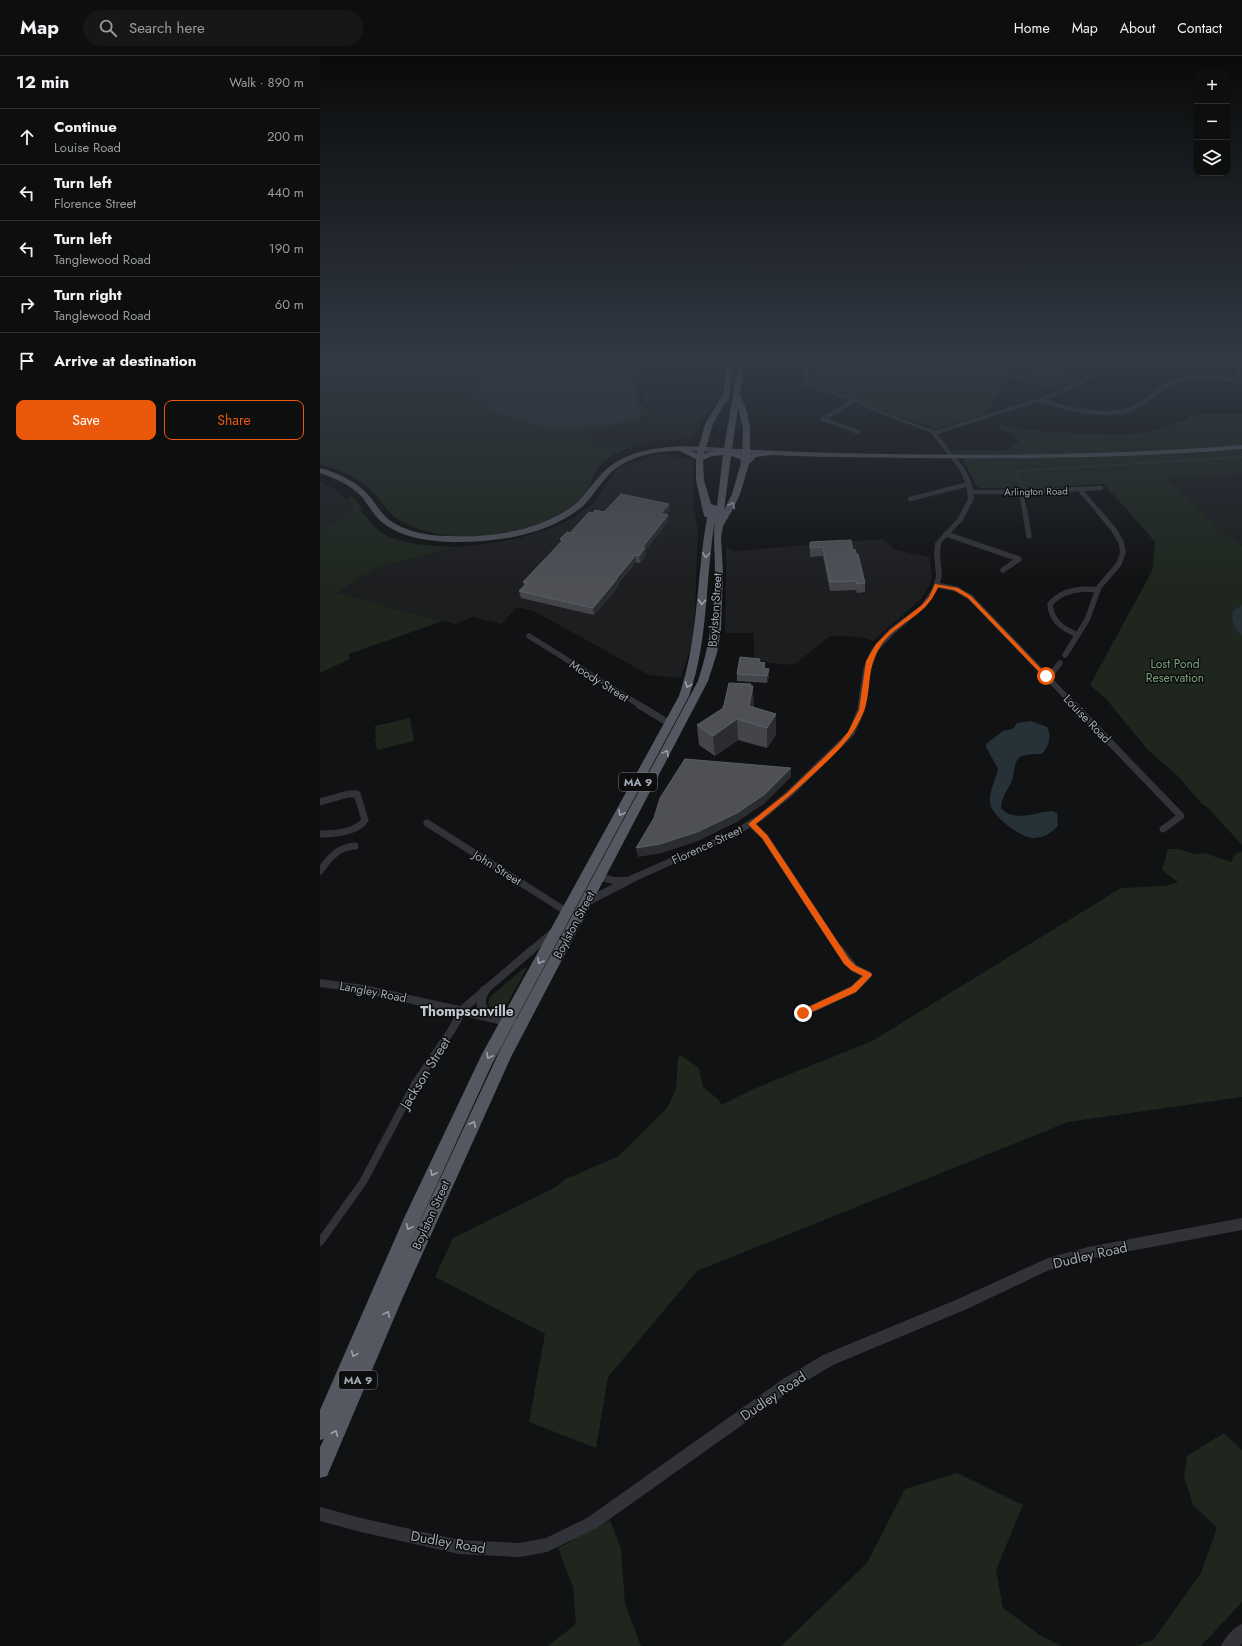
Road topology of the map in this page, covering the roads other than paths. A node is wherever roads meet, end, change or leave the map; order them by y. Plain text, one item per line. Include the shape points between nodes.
1 (706, 434) edge
2 (726, 434) edge
3 (728, 434) edge
4 (747, 434) edge
5 (935, 434) edge
6 (726, 442) junction
7 (701, 446) junction
8 (1242, 447) edge
9 (748, 448) junction
10 (680, 449) junction
11 (768, 453) junction
12 (864, 455) junction
13 (954, 457) junction
14 (699, 459) junction
15 (745, 463) junction
16 (320, 470) edge
17 (969, 484) junction
18 (1101, 488) dead end
19 (593, 490) junction
20 (1080, 490) junction
21 (971, 492) junction
22 (1022, 492) junction
23 (910, 499) dead end
24 (714, 529) junction
25 (945, 534) junction
26 (1028, 536) dead end
27 (1003, 570) dead end
28 (937, 585) junction
29 (1098, 590) junction
30 (1078, 635) junction
31 (529, 636) dead end
32 (1065, 655) dead end
33 (1060, 663) dead end
34 (1046, 676) junction
35 (670, 724) junction
36 (320, 802) edge
37 (427, 824) dead end
38 (751, 824) junction
39 (1163, 829) dead end
40 (320, 834) edge
41 (355, 846) dead end
42 (320, 871) edge
43 (600, 877) junction
44 (635, 877) junction
45 (586, 903) junction
46 (567, 912) junction
47 (558, 927) junction
48 (320, 983) edge
49 (487, 988) junction
50 (462, 1012) junction
51 (803, 1013) dead end
52 (508, 1021) junction
53 (1242, 1224) edge
54 (320, 1241) edge
55 (320, 1431) edge
56 (320, 1469) edge
57 (320, 1514) edge
58 (1242, 1632) edge
59 (1229, 1646) edge

1 - 7 highway
2 - 6 highway, Boylston Street / MA 9
3 - 6 highway, Boylston Street / MA 9
4 - 9 highway
5 - 13 street
6 - 24 highway, Boylston Street / MA 9, bridge
7 - 9 main road
7 - 10 main road
7 - 14 highway
7 - 19 main road via 652,444 621,453 602,467
8 - 13 main road via 1061,457
9 - 11 main road
9 - 12 main road
9 - 15 highway
10 - 14 highway via 692,453
10 - 19 main road via 651,452 614,465
11 - 12 main road
11 - 15 highway via 754,456
12 - 13 main road
13 - 17 street
14 - 15 highway via 711,454 734,454 743,458
14 - 24 highway via 700,482
24 -> 15 highway via 735,500
16 - 19 main road via 340,478 357,489 379,516 392,526 414,534 443,538 485,538 531,528 556,519 581,503
17 - 21 street
17 - 23 street
18 - 20 street, Arlington Road
20 - 22 street, Arlington Road
20 - 29 street via 1110,525 1123,547 1123,556 1119,564
21 - 22 street, Arlington Road
21 - 25 street via 971,499 961,519
22 - 26 street
24 -> 35 highway, Boylston Street / MA 9 via 706,552 698,653 687,688
43 -> 24 highway, Boylston Street / MA 9 via 693,703 706,673 716,626 719,572
25 - 27 street via 1019,559
25 - 28 street, Florence Street via 938,546
28 - 34 street, Louise Road via 956,589 970,597
28 - 38 street, Florence Street via 924,606 892,631 875,650 867,669 860,715 847,737 789,794
29 - 30 street
29 - 30 street via 1069,592 1057,597 1050,604 1051,613 1058,623
30 - 32 street
31 - 35 street, Moody Street
33 - 34 street
34 - 39 street, Louise Road via 1181,816
35 -> 46 highway, Boylston Street / MA 9
36 - 40 street via 357,794 364,820 358,827
37 - 46 street, John Street
38 - 44 street, Florence Street via 726,838
38 - 51 street via 765,837 846,961 868,975 854,989
41 - 42 street via 343,847 337,851
43 - 44 street, Florence Street via 616,882
43 - 45 highway, Boylston Street / MA 9
44 - 45 street, Florence Street
45 - 52 highway, Boylston Street / MA 9
46 - 47 highway, Boylston Street / MA 9
47 - 49 street, Jackson Street
47 -> 52 highway, Boylston Street / MA 9
48 - 50 street, Langley Road via 364,989
49 - 50 street, Jackson Street
49 - 52 street via 480,999 485,1013
50 - 52 street, Langley Road
50 - 54 street, Jackson Street via 415,1084 367,1177
52 -> 55 highway, Boylston Street / MA 9 via 477,1080 414,1216
56 -> 52 highway, Boylston Street / MA 9 via 400,1284 498,1070
53 - 57 street, Dudley Road via 1088,1253 1048,1264 962,1304 916,1321 828,1360 788,1384 592,1523 547,1545 520,1550 459,1547
58 - 59 street

